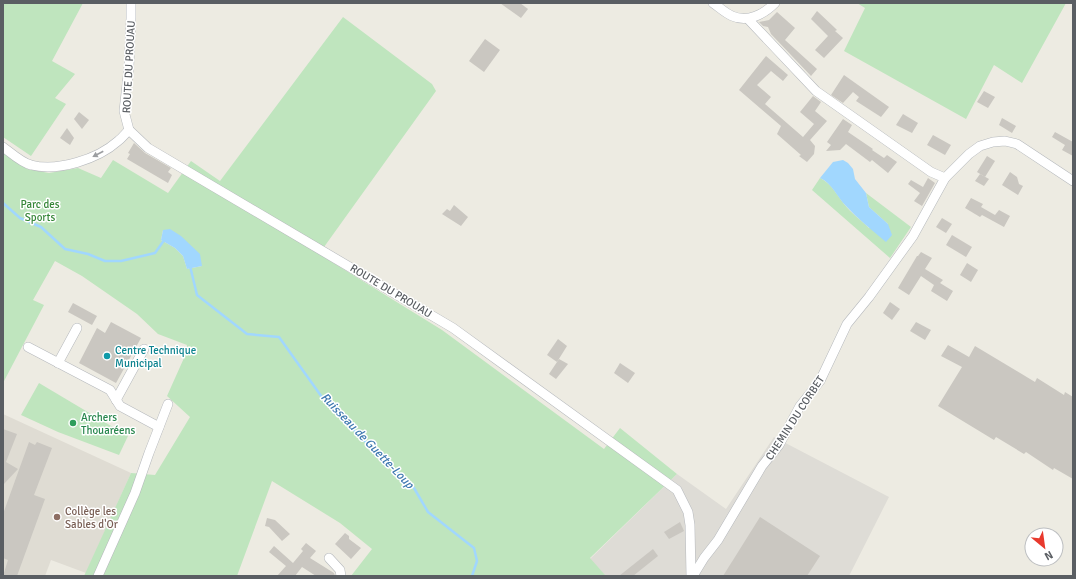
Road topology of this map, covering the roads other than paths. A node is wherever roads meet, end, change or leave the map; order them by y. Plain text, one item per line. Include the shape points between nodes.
1 (131, 3) edge
2 (713, 3) edge
3 (776, 3) edge
4 (748, 19) junction
5 (129, 130) junction
6 (3, 147) edge
7 (945, 178) junction
8 (1073, 181) edge
9 (77, 328) dead end
10 (28, 347) dead end
11 (144, 349) dead end
12 (58, 363) junction
13 (116, 400) junction
14 (168, 404) dead end
15 (160, 427) junction
16 (329, 558) dead end
17 (98, 576) edge
18 (341, 576) edge
19 (692, 576) edge

1 - 5 street, ROUTE DU PROUAU via 129,66 124,111
2 - 4 street via 731,16
3 - 4 street
4 - 7 street via 816,91 931,172
5 -> 6 street via 118,142 90,158 52,168 30,165
5 - 19 street, ROUTE DU PROUAU via 148,148 453,328 677,490 688,512
7 - 8 street, CHEMIN DU CORBET via 980,146 1005,141 1016,144
7 - 19 street, CHEMIN DU CORBET via 913,236 847,324 820,381 800,406 779,445 762,466 718,540
9 - 12 street
10 - 12 street
11 - 13 street
12 - 13 street via 110,390
13 - 15 street via 120,406
14 - 15 street
15 - 17 street via 135,493
16 - 18 street via 340,570

